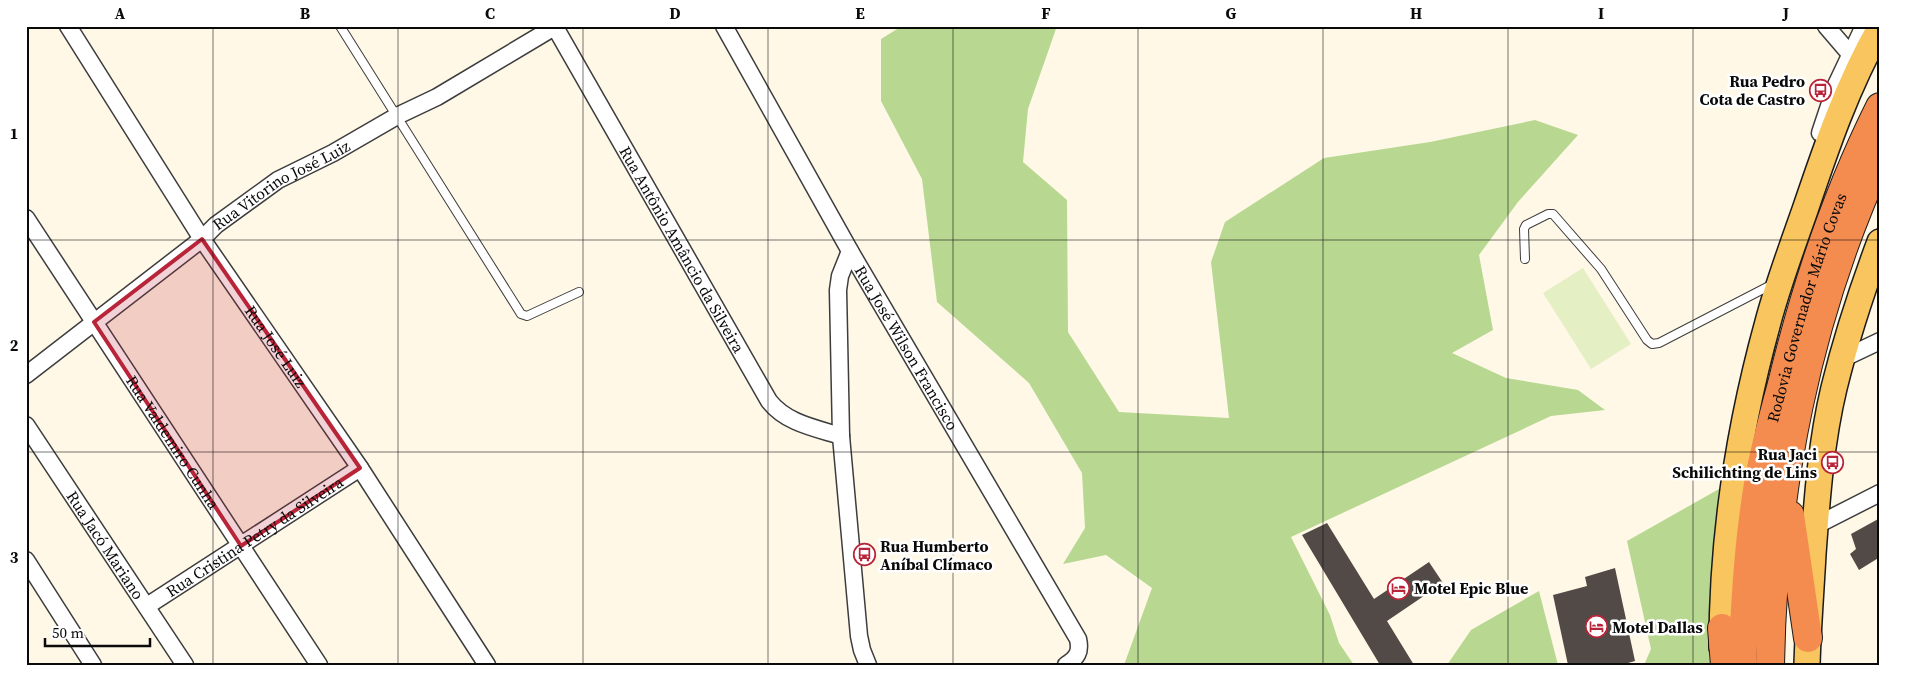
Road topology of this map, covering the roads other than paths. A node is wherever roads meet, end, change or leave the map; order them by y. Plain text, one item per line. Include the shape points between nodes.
1 (68, 26) edge
2 (340, 26) edge
3 (555, 26) edge
4 (724, 26) edge
5 (1864, 26) edge
6 (1829, 27) edge
7 (1880, 28) edge
8 (1850, 54) junction
9 (1880, 106) edge
10 (397, 116) junction
11 (1880, 158) edge
12 (26, 218) edge
13 (1798, 231) junction
14 (202, 240) junction
15 (1880, 242) edge
16 (850, 251) junction
17 (1525, 258) dead end
18 (1781, 280) junction
19 (580, 292) dead end
20 (94, 322) junction
21 (1880, 341) edge
22 (1842, 359) junction
23 (26, 375) edge
24 (26, 424) edge
25 (841, 436) junction
26 (360, 468) junction
27 (1785, 481) junction
28 (1880, 493) edge
29 (1815, 526) junction
30 (241, 546) junction
31 (26, 560) edge
32 (147, 606) junction
33 (1722, 628) joint
34 (1808, 638) junction
35 (93, 665) edge
36 (185, 665) edge
37 (319, 665) edge
38 (487, 665) edge
39 (868, 665) edge
40 (1066, 665) edge
41 (1723, 665) edge
42 (1742, 665) edge
43 (1770, 665) edge
44 (1807, 665) edge

1 - 14 street, Rua José Luiz
2 - 10 lane
3 - 10 street, Rua Vitorino José Luiz via 437,97
3 - 25 street, Rua Antônio Amâncio da Silveira via 769,401 786,417
4 - 16 street, Rua José Wilson Francisco
5 - 8 street
6 - 8 street
7 - 13 main road via 1840,113
8 - 13 street via 1817,144
9 - 42 highway, Rodovia Governador Mário Covas via 1848,179 1808,287 1770,429 1758,482 1750,547
10 - 14 street, Rua Vitorino José Luiz via 278,180 216,224
10 - 19 lane via 521,314 527,316
11 - 27 highway, Rodovia Governador Mário Covas via 1828,291 1801,393
12 - 20 street, Rua Valdemiro Cunha
13 - 18 main road
14 - 20 street, Rua Vitorino José Luiz
14 - 26 street, Rua José Luiz
15 - 22 main road
16 - 25 street via 838,290
16 - 40 street, Rua José Wilson Francisco via 1078,639 1078,654
17 - 18 lane via 1526,225 1553,214 1601,270 1652,344
18 - 33 main road via 1756,368 1738,459 1727,545
20 - 23 street, Rua Vitorino José Luiz
20 - 30 street, Rua Valdemiro Cunha
21 - 22 street
22 - 29 main road via 1824,439
24 - 32 street, Rua Jacó Mariano
25 - 39 street via 859,636
26 - 30 street, Rua Cristina Petry da Silveira
26 - 38 street, Rua José Luiz
27 - 34 highway
27 - 43 highway, Rodovia Governador Mário Covas via 1772,587
28 - 29 street
29 - 34 main road
30 - 32 street, Rua Cristina Petry da Silveira
30 - 37 street, Rua Valdemiro Cunha
31 - 35 street
32 - 36 street, Rua Jacó Mariano
33 - 41 highway
34 - 44 main road

